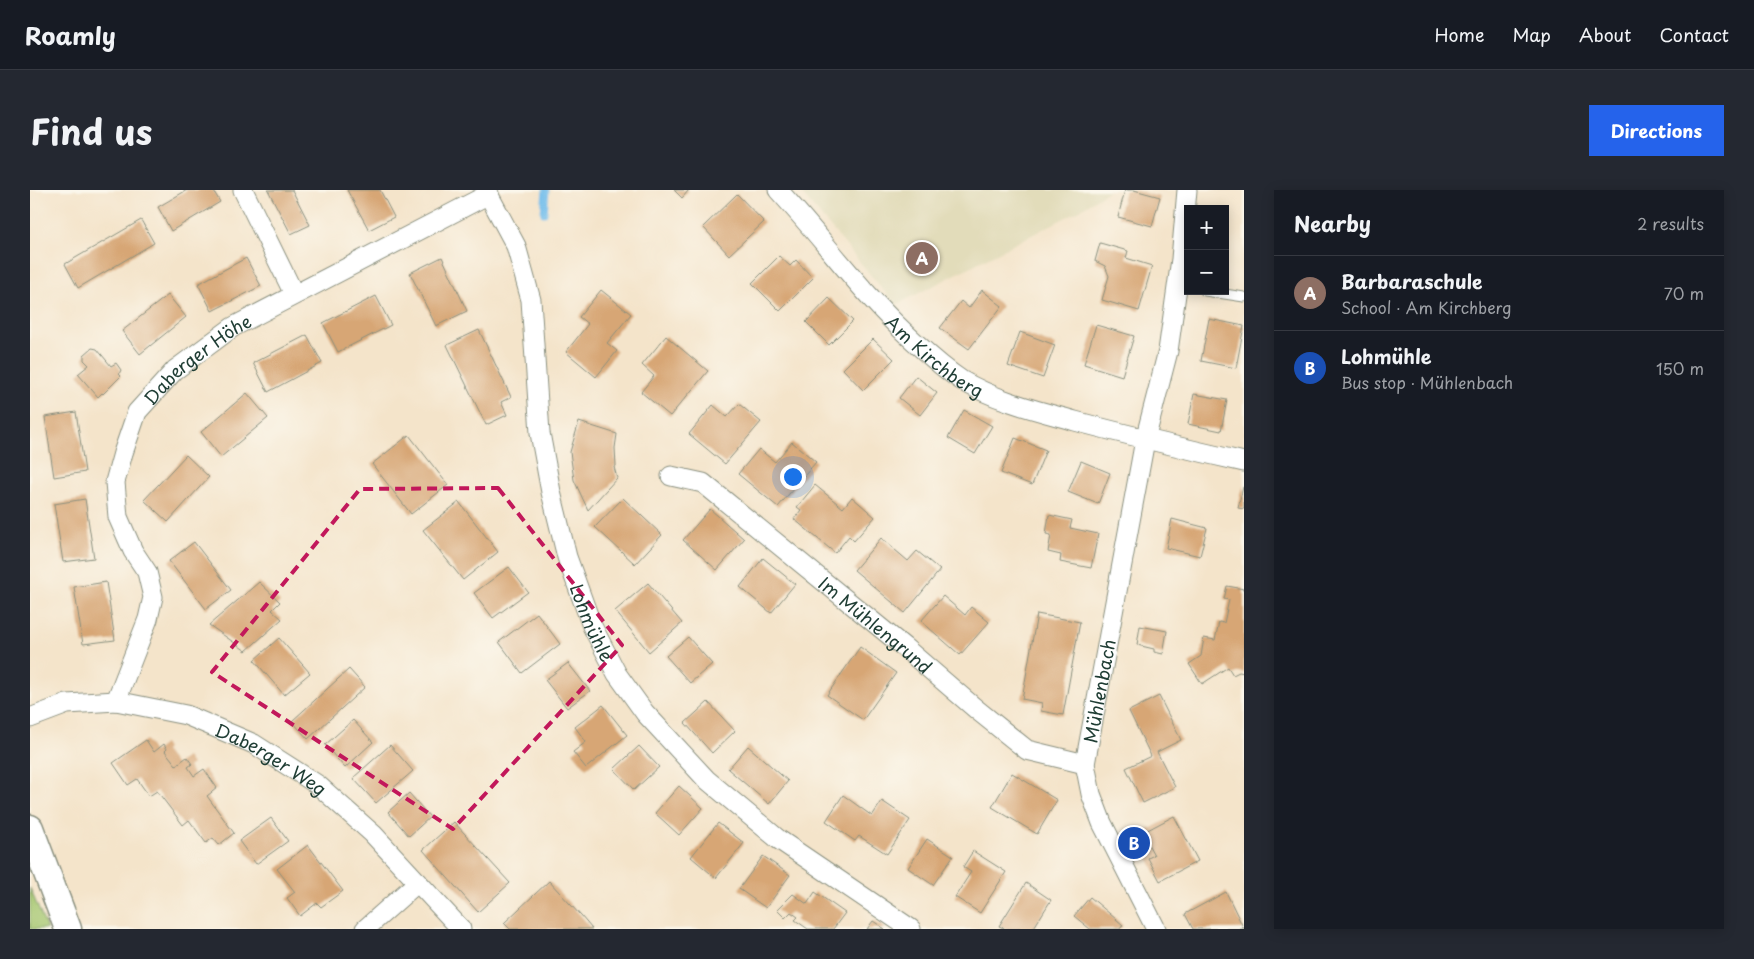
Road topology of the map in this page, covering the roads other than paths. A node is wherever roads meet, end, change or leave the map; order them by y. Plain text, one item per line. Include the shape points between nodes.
1 (242, 190) edge
2 (778, 190) edge
3 (1187, 190) edge
4 (488, 192) edge
5 (1183, 288) edge
6 (294, 294) junction
7 (1229, 295) edge
8 (1244, 297) edge
9 (1145, 440) junction
10 (1244, 462) edge
11 (671, 476) dead end
12 (116, 701) junction
13 (30, 718) edge
14 (1086, 764) junction
15 (30, 828) edge
16 (418, 882) junction
17 (68, 929) edge
18 (365, 929) edge
19 (461, 929) edge
20 (911, 929) edge
21 (1156, 929) edge

1 - 6 street
2 - 9 street, Am Kirchberg via 890,320 960,379 1014,404
3 - 5 street, Mühlenbach
4 - 6 street, Daberger Höhe
4 - 20 street, Lohmühle via 516,246 531,300 540,433 550,492 567,557 592,626 617,674 645,713 706,779 778,839
5 - 9 street, Mühlenbach
6 - 12 street, Daberger Höhe via 233,327 175,370 137,412 116,482 118,517 133,551 148,572 152,597 148,619
7 - 8 lane
9 - 10 street
9 - 14 street, Mühlenbach
11 - 14 street, Im Mühlengrund via 703,483 1027,750
12 - 13 street, Daberger Weg via 67,704
12 - 16 street, Daberger Weg via 186,715 254,744 318,785 373,834
14 - 21 street, Mühlenbach via 1091,794 1102,823
15 - 17 main road
16 - 18 street
16 - 19 street, Daberger Weg

